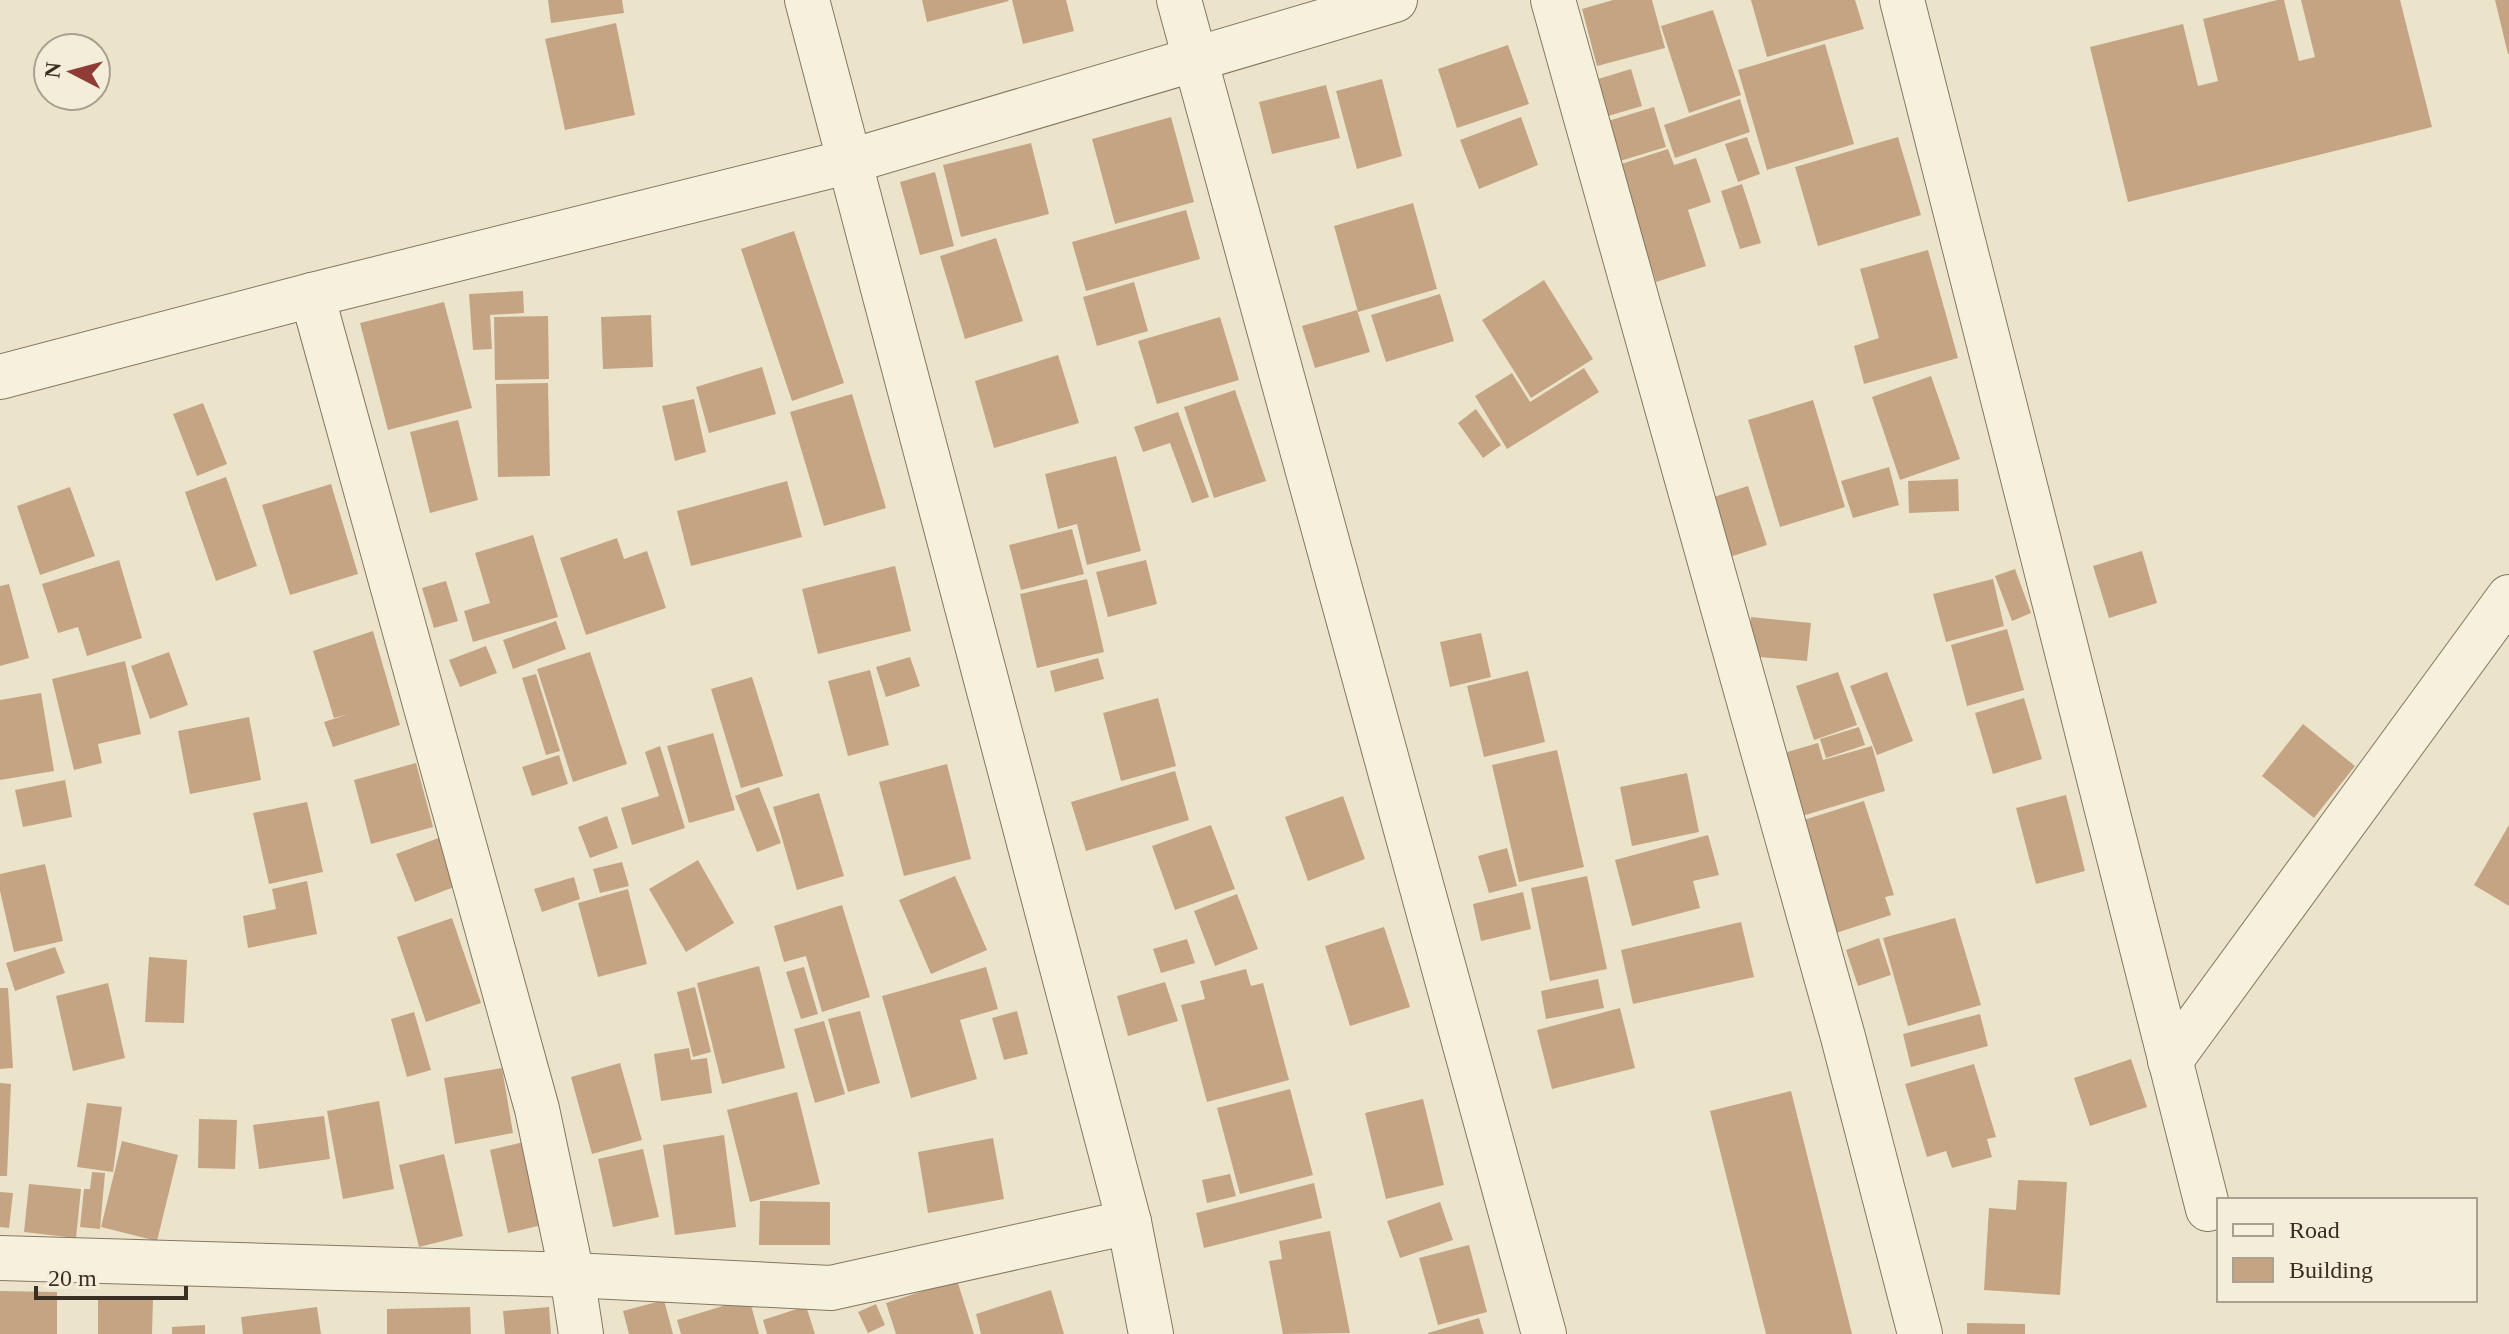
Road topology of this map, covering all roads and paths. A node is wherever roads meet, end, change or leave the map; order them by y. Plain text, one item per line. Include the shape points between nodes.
1 (807, 0) edge
2 (1179, 0) edge
3 (1395, 0) edge
4 (1553, 0) edge
5 (1902, 0) edge
6 (1194, 58) junction
7 (851, 161) junction
8 (312, 295) junction
9 (0, 377) edge
10 (2509, 597) edge
11 (2170, 1061) junction
12 (2208, 1209) dead end
13 (1129, 1222) junction
14 (0, 1258) edge
15 (572, 1275) junction
16 (581, 1334) edge
17 (1151, 1334) edge
18 (1544, 1334) edge
19 (1920, 1334) edge

1 - 7 street
2 - 6 street
3 - 6 street
4 - 19 street via 1835,1007
5 - 11 street
6 - 7 street
6 - 18 street
7 - 8 street
7 - 13 street
8 - 9 street
8 - 15 street via 537,1109
10 - 11 street
11 - 12 street
13 - 15 street via 831,1288
13 - 17 street
14 - 15 street
15 - 16 street

